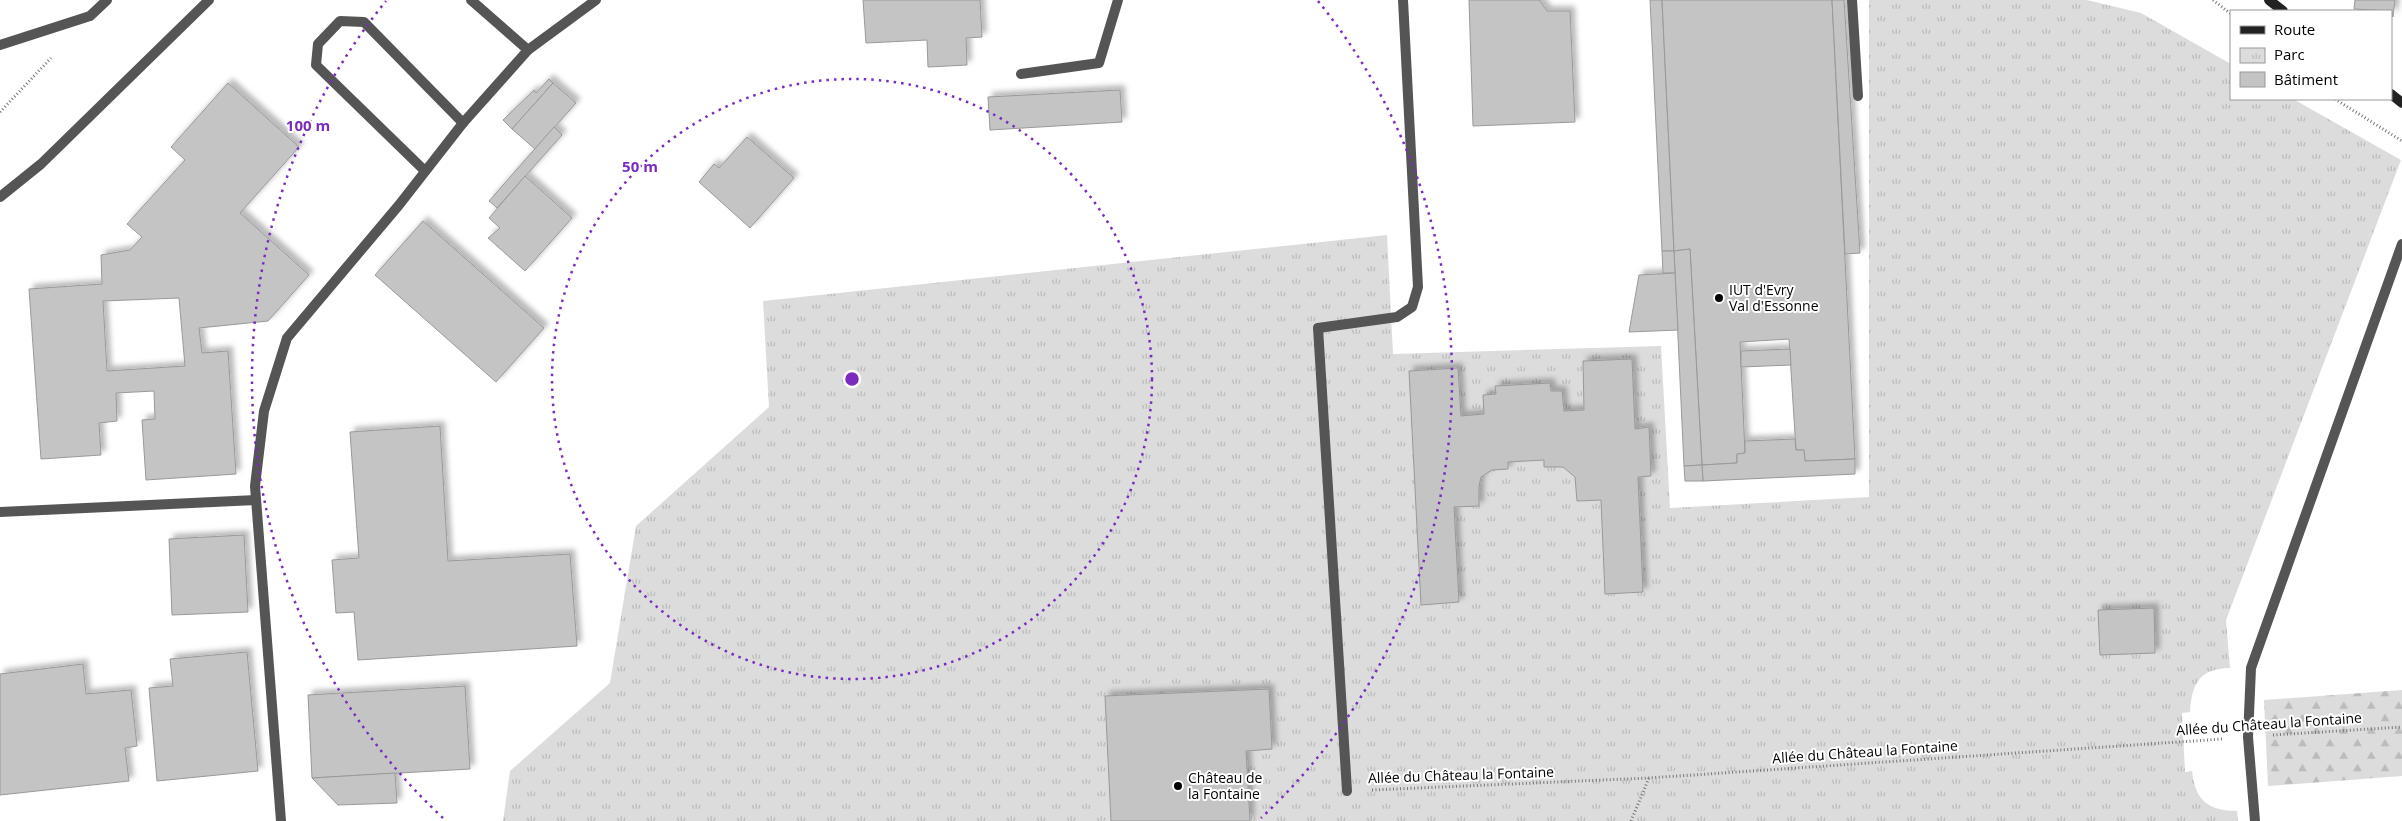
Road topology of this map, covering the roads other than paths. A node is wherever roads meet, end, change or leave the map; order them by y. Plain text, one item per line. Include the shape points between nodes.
1 (107, 0) edge
2 (209, 0) edge
3 (471, 0) edge
4 (596, 0) edge
5 (1118, 0) edge
6 (1402, 0) edge
7 (1852, 0) edge
8 (2269, 0) edge
9 (2283, 10) edge
10 (0, 45) edge
11 (528, 50) junction
12 (1021, 74) dead end
13 (2392, 95) edge
14 (1858, 96) dead end
15 (2402, 103) edge
16 (463, 123) junction
17 (425, 171) junction
18 (0, 197) edge
19 (2402, 244) edge
20 (256, 500) junction
21 (0, 512) edge
22 (1347, 791) road end
23 (281, 821) edge
24 (2255, 821) edge

1 - 10 street via 90,16
2 - 18 street via 41,164
3 - 11 street
4 - 11 street
5 - 12 street via 1099,63
6 - 22 street via 1418,287 1412,307 1397,317 1318,328
7 - 14 street
8 - 9 street
11 - 16 street
13 - 15 street
16 - 17 street
16 - 17 street via 364,22 340,21 318,44 316,65
17 - 20 street via 287,338 264,411
19 - 24 street via 2251,668 2248,737
20 - 21 street
20 - 23 street

